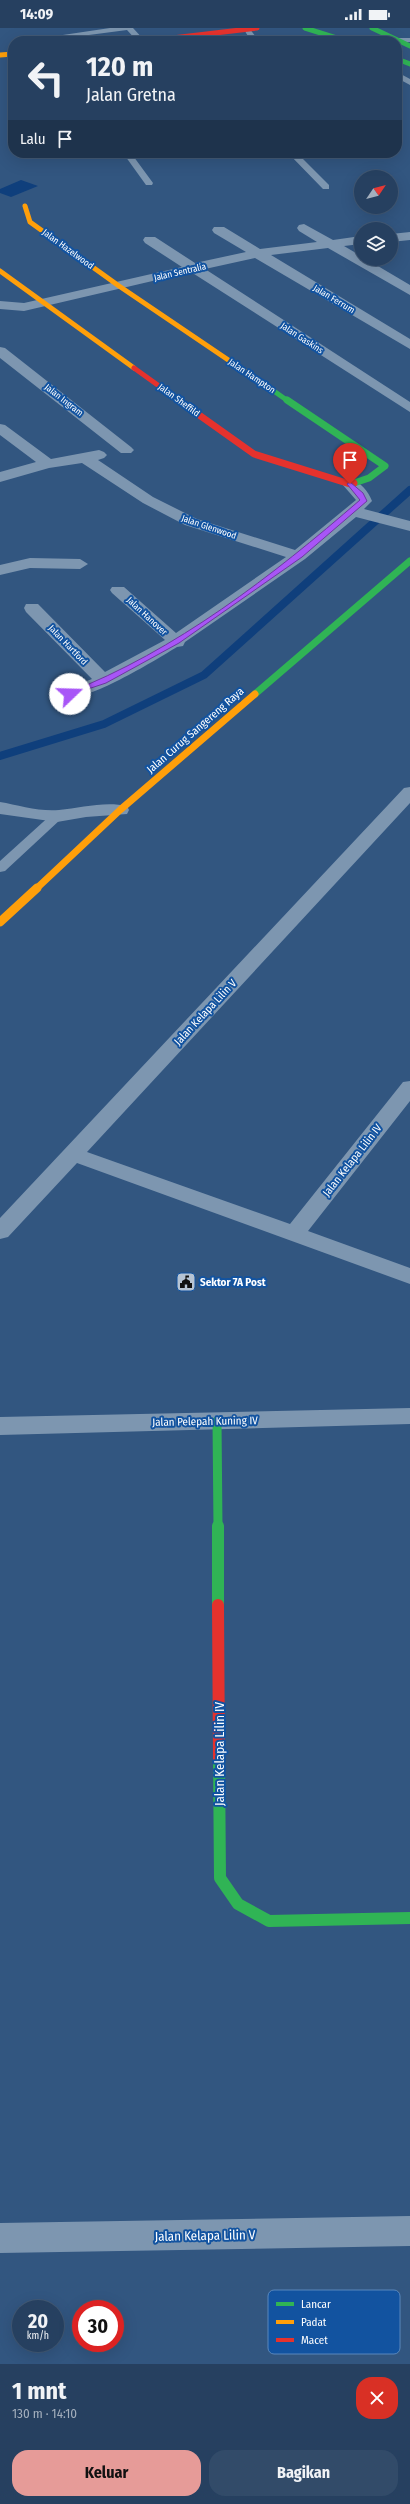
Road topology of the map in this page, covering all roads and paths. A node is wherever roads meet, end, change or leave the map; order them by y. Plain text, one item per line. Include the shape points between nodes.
1 (129, 28) edge
2 (256, 28) edge
3 (305, 28) edge
4 (372, 28) edge
5 (246, 29) junction
6 (65, 36) edge
7 (136, 36) edge
8 (188, 36) edge
9 (251, 36) edge
10 (330, 36) edge
11 (389, 36) edge
12 (131, 158) edge
13 (297, 158) edge
14 (149, 182) dead end
15 (326, 187) dead end
16 (25, 206) dead end
17 (304, 228) dead end
18 (218, 230) dead end
19 (409, 237) edge
20 (398, 238) edge
21 (150, 240) dead end
22 (354, 241) edge
23 (329, 243) junction
24 (258, 254) junction
25 (194, 269) junction
26 (0, 271) edge
27 (119, 286) junction
28 (410, 291) edge
29 (44, 303) junction
30 (0, 305) edge
31 (410, 346) edge
32 (0, 351) edge
33 (410, 408) edge
34 (0, 428) edge
35 (85, 458) junction
36 (48, 464) junction
37 (0, 478) edge
38 (350, 484) junction
39 (352, 511) junction
40 (410, 526) edge
41 (300, 556) junction
42 (410, 561) edge
43 (80, 564) dead end
44 (0, 570) edge
45 (118, 590) dead end
46 (32, 608) dead end
47 (177, 642) junction
48 (104, 681) junction
49 (70, 694) dead end
50 (410, 792) edge
51 (0, 808) edge
52 (120, 810) junction
53 (58, 816) junction
54 (0, 868) edge
55 (0, 922) edge
56 (410, 1087) edge
57 (73, 1154) junction
58 (0, 1232) edge
59 (294, 1234) junction
60 (410, 1276) edge
61 (410, 1416) edge
62 (217, 1421) junction
63 (0, 1426) edge
64 (410, 1918) edge
65 (410, 2231) edge
66 (0, 2238) edge

1 - 6 lane
1 - 7 lane
2 - 5 street
3 - 10 street
4 - 11 street
5 - 8 street
5 - 9 lane
12 - 14 lane
13 - 15 lane
16 - 27 street, Jalan Hazelwood via 30,222
17 - 23 street
18 - 24 street, Jalan Ferrum
19 - 20 street
21 - 25 street, Jalan Gaskins
22 - 23 street, Jalan Sentralia
23 - 24 street, Jalan Sentralia
23 - 28 street
24 - 25 street, Jalan Sentralia
24 - 31 street, Jalan Ferrum
25 - 27 street, Jalan Sentralia
25 - 33 street, Jalan Gaskins
26 - 29 street, Jalan Sheffild
27 - 29 street, Jalan Sentralia
27 - 38 street, Jalan Hampton via 385,466 369,478
29 - 30 street, Jalan Sentralia via 20,308
29 - 38 street, Jalan Sheffild via 254,454
32 - 35 street, Jalan Ingram via 126,450
34 - 36 street
35 - 36 street
35 - 41 street, Jalan Glenwood via 148,500 191,522
36 - 37 street
38 - 39 street via 361,494 364,501
39 - 40 street
39 - 41 street
41 - 47 street
42 - 52 street, Jalan Curug Sangereng Raya
43 - 44 street via 30,563
45 - 47 street, Jalan Hanover
46 - 48 street, Jalan Hartford
47 - 48 street
48 - 49 street
50 - 57 street, Jalan Kelapa Lilin V
51 - 53 street
52 - 53 street via 86,811
52 - 55 street, Jalan Curug Sangereng Raya
53 - 54 lane
56 - 59 street, Jalan Kelapa Lilin IV
57 - 58 street, Jalan Kelapa Lilin V
57 - 59 street
59 - 60 street
61 - 62 street, Jalan Pelepah Kuning IV
62 - 63 street, Jalan Pelepah Kuning IV
62 - 64 street, Jalan Kelapa Lilin IV via 220,1878 238,1904 268,1921
65 - 66 street, Jalan Kelapa Lilin V

